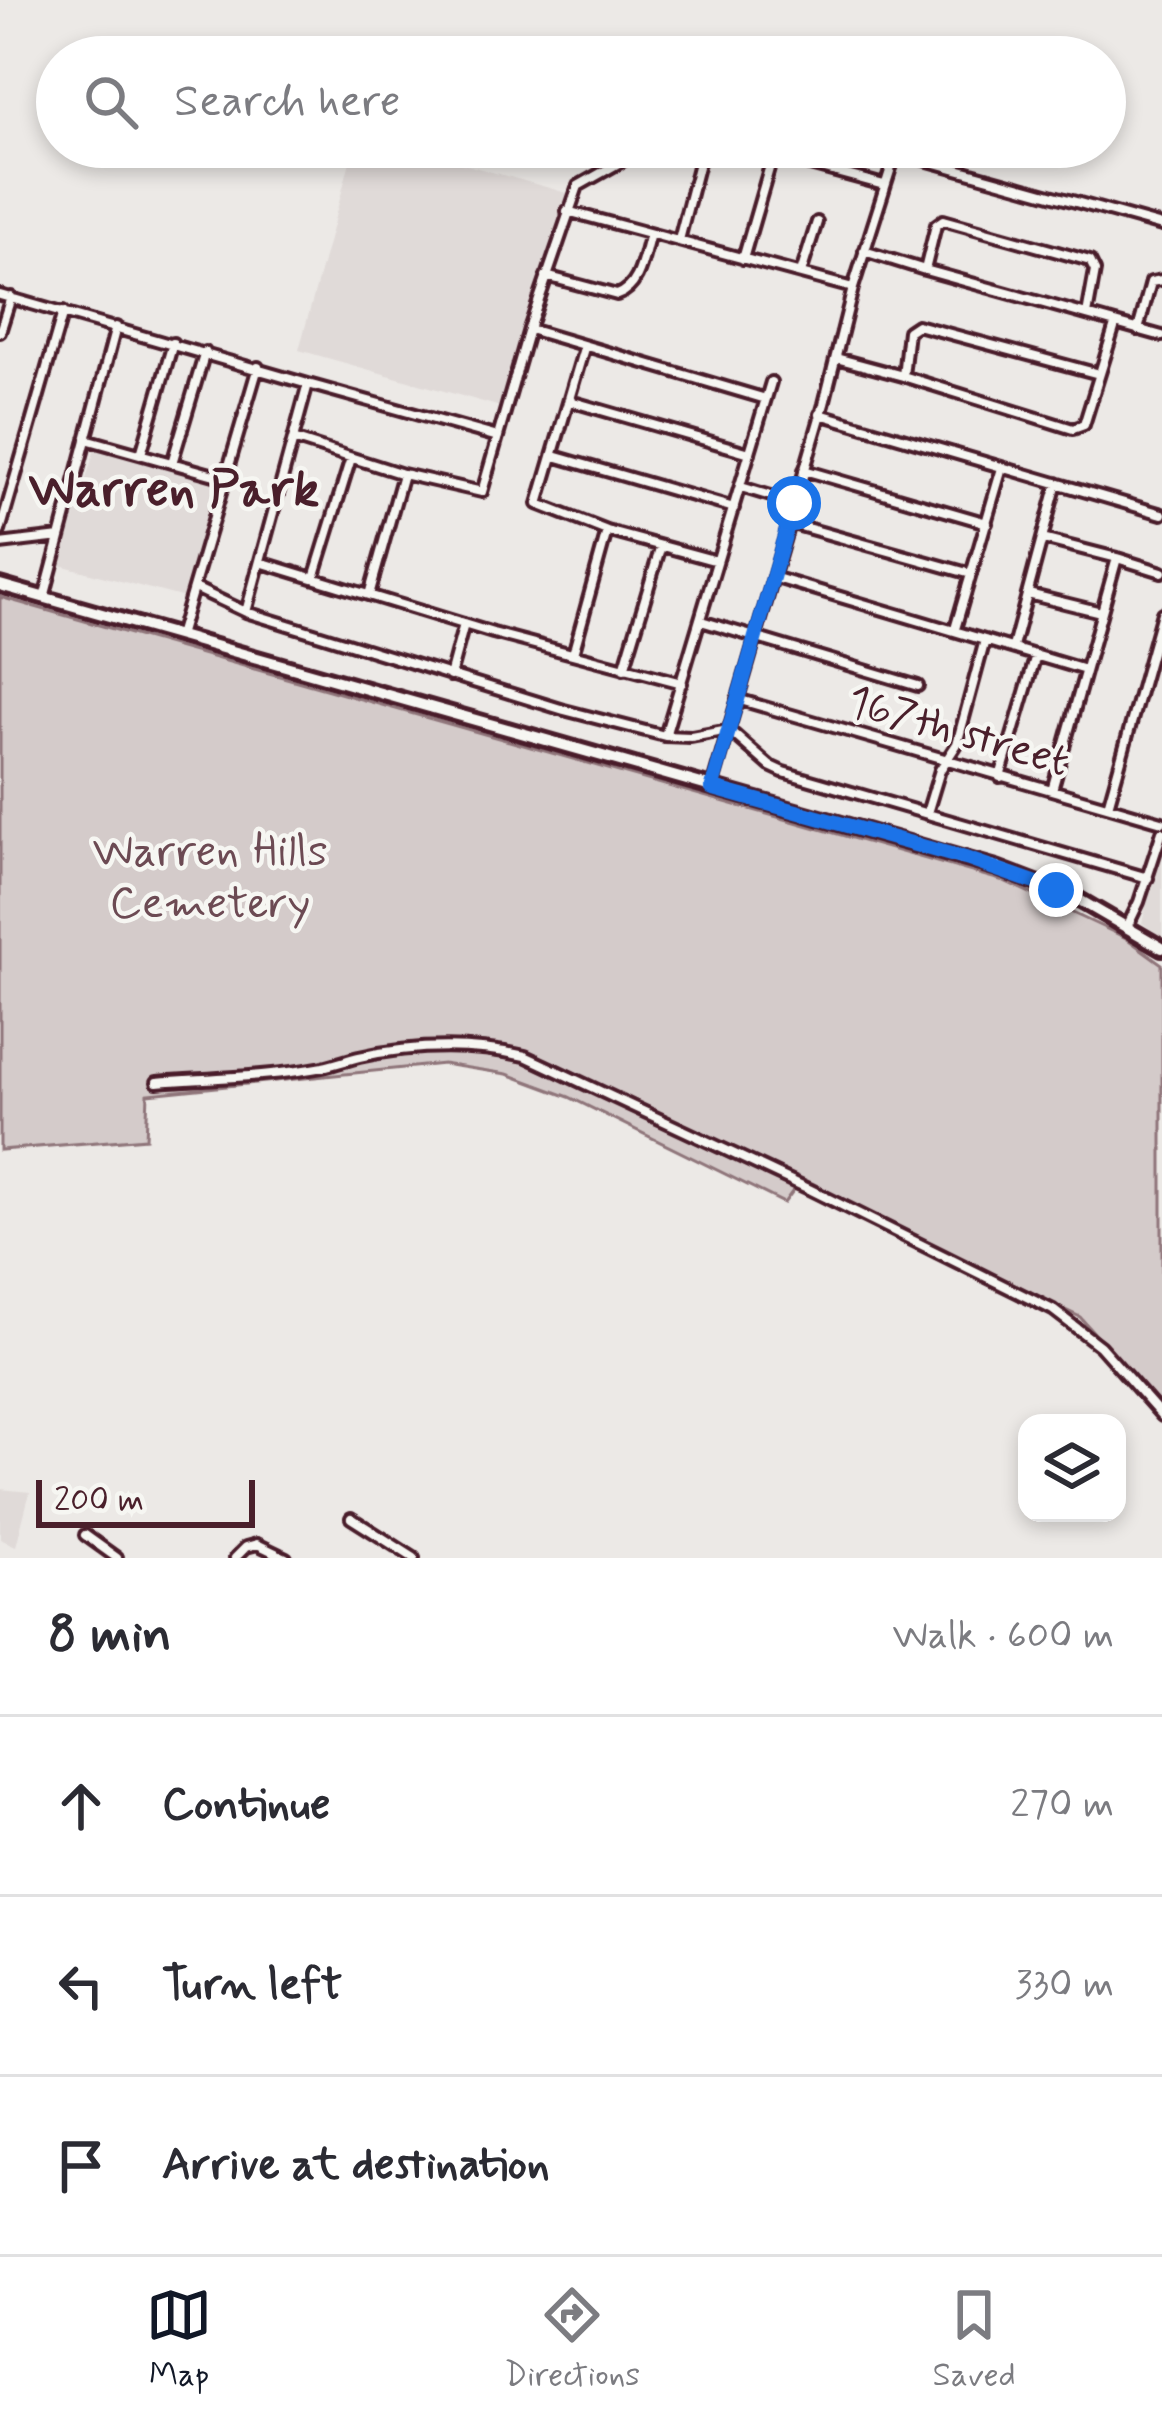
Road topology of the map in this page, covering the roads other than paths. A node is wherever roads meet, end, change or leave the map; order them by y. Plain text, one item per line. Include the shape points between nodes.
1 (610, 168) edge
2 (697, 168) edge
3 (769, 168) edge
4 (823, 168) edge
5 (890, 168) edge
6 (954, 168) edge
7 (884, 184) junction
8 (567, 211) junction
9 (817, 222) dead end
10 (1162, 226) edge
11 (650, 234) junction
12 (680, 240) junction
13 (864, 251) junction
14 (743, 259) junction
15 (925, 270) junction
16 (801, 273) junction
17 (546, 276) junction
18 (1162, 280) edge
19 (853, 288) junction
20 (5, 296) edge
21 (63, 312) junction
22 (1087, 315) junction
23 (1114, 325) junction
24 (116, 327) junction
25 (530, 329) junction
26 (1138, 329) junction
27 (0, 332) edge
28 (1162, 336) edge
29 (173, 343) junction
30 (584, 348) junction
31 (205, 352) junction
32 (836, 358) junction
33 (258, 368) junction
34 (1099, 374) junction
35 (903, 376) junction
36 (771, 382) dead end
37 (308, 384) junction
38 (570, 400) junction
39 (766, 400) junction
40 (820, 415) junction
41 (498, 437) junction
42 (86, 439) junction
43 (293, 439) junction
44 (751, 453) junction
45 (141, 454) junction
46 (554, 456) junction
47 (351, 458) junction
48 (172, 463) junction
49 (1002, 468) junction
50 (804, 470) junction
51 (403, 474) junction
52 (225, 478) junction
53 (1057, 483) junction
54 (740, 487) junction
55 (794, 503) junction
56 (734, 508) junction
57 (1162, 514) edge
58 (789, 523) junction
59 (987, 523) junction
60 (0, 531) edge
61 (608, 531) junction
62 (60, 537) junction
63 (1043, 539) junction
64 (0, 544) edge
65 (661, 546) junction
66 (1117, 558) junction
67 (717, 561) junction
68 (260, 562) junction
69 (1162, 572) edge
70 (970, 574) junction
71 (772, 577) junction
72 (314, 578) junction
73 (0, 585) edge
74 (195, 588) junction
75 (1028, 594) junction
76 (369, 595) junction
77 (44, 598) junction
78 (246, 612) junction
79 (1102, 612) junction
80 (1162, 613) edge
81 (701, 621) junction
82 (464, 624) junction
83 (955, 629) junction
84 (179, 637) junction
85 (754, 637) junction
86 (985, 640) junction
87 (1013, 647) junction
88 (573, 654) junction
89 (1036, 655) junction
90 (624, 669) junction
91 (1085, 670) junction
92 (450, 676) junction
93 (682, 683) junction
94 (918, 686) dead end
95 (737, 699) junction
96 (729, 730) junction
97 (665, 736) junction
98 (946, 761) junction
99 (1000, 776) junction
100 (712, 788) junction
101 (1052, 790) junction
102 (1108, 806) junction
103 (927, 813) junction
104 (1162, 822) edge
105 (1162, 832) edge
106 (1148, 878) junction
107 (1128, 925) junction
108 (1162, 948) edge
109 (157, 1082) dead end
110 (1162, 1416) edge
111 (351, 1518) dead end
112 (85, 1534) dead end
113 (117, 1558) edge
114 (236, 1558) edge
115 (286, 1558) edge
116 (414, 1558) edge

1 - 8 street via 578,186
2 - 12 street
3 - 14 street
4 - 7 street
5 - 7 street
6 - 10 street
7 - 13 street
8 - 11 street
8 - 17 street
9 - 16 street
11 - 12 street
11 - 17 street via 625,293
12 - 14 street
13 - 15 street
13 - 19 street
14 - 16 street
15 - 22 street
15 - 22 street via 939,221 1069,255 1094,265
16 - 19 street
17 - 25 street
18 - 26 street via 1151,282
19 - 32 street
20 - 21 street
20 - 27 street
21 - 24 street
21 - 60 street
22 - 23 street
23 - 26 street
23 - 34 street
24 - 29 street
24 - 42 street
25 - 30 street
25 - 41 street
26 - 28 street
29 - 31 street
29 - 45 street
30 - 38 street
30 - 39 street
31 - 33 street
31 - 48 street
32 - 35 street
32 - 40 street
33 - 37 street
33 - 52 street
34 - 35 street via 1084,425 1073,429
34 - 35 street via 917,325 908,331
36 - 39 street
37 - 41 street
37 - 43 street
38 - 44 street
38 - 46 street
39 - 44 street
40 - 49 street
40 - 50 street
41 - 51 street via 482,492
42 - 45 street
42 - 62 street
43 - 47 street
43 - 68 street
44 - 54 street
45 - 48 street
46 - 56 street
46 - 61 street via 538,504
47 - 51 street
47 - 72 street
48 - 52 street
49 - 53 street
49 - 59 street
50 - 55 street
50 - 59 street
51 - 76 street
52 - 74 street
53 - 57 street
53 - 63 street
54 - 55 street
54 - 56 street
55 - 58 street
56 - 67 street
58 - 70 street
58 - 71 street
59 - 70 street
61 - 65 street
61 - 88 street
62 - 64 street
62 - 77 street
63 - 66 street
63 - 75 street
65 - 67 street
65 - 90 street
66 - 69 street
66 - 79 street
67 - 81 street
68 - 72 street
68 - 78 street
70 - 83 street
71 - 83 street
71 - 85 street
72 - 76 street
73 - 77 street
74 - 78 street
74 - 84 street
75 - 79 street
75 - 87 street
76 - 82 street
77 - 84 street
78 - 92 street
79 - 91 street
80 - 102 street
81 - 85 street
81 - 93 street
82 - 88 street
82 - 92 street
83 - 86 street
84 - 100 street
85 - 94 street
85 - 95 street
86 - 87 street
86 - 98 street
87 - 89 street
88 - 90 street
89 - 91 street
89 - 99 street
90 - 93 street
91 - 101 street
92 - 97 street
93 - 97 street
95 - 96 street
95 - 98 street, 167th street
96 - 97 street
96 - 100 street
96 - 103 street via 775,769
98 - 99 street, 167th street
98 - 103 street
99 - 101 street, 167th street
100 - 107 street via 998,868
101 - 102 street, 167th street
102 - 104 street, 167th street
103 - 106 street
105 - 106 street
106 - 107 street
107 - 108 street
109 - 110 street via 417,1049 525,1056 1053,1310 1100,1346
111 - 116 street
112 - 113 street
114 - 115 street via 257,1544

